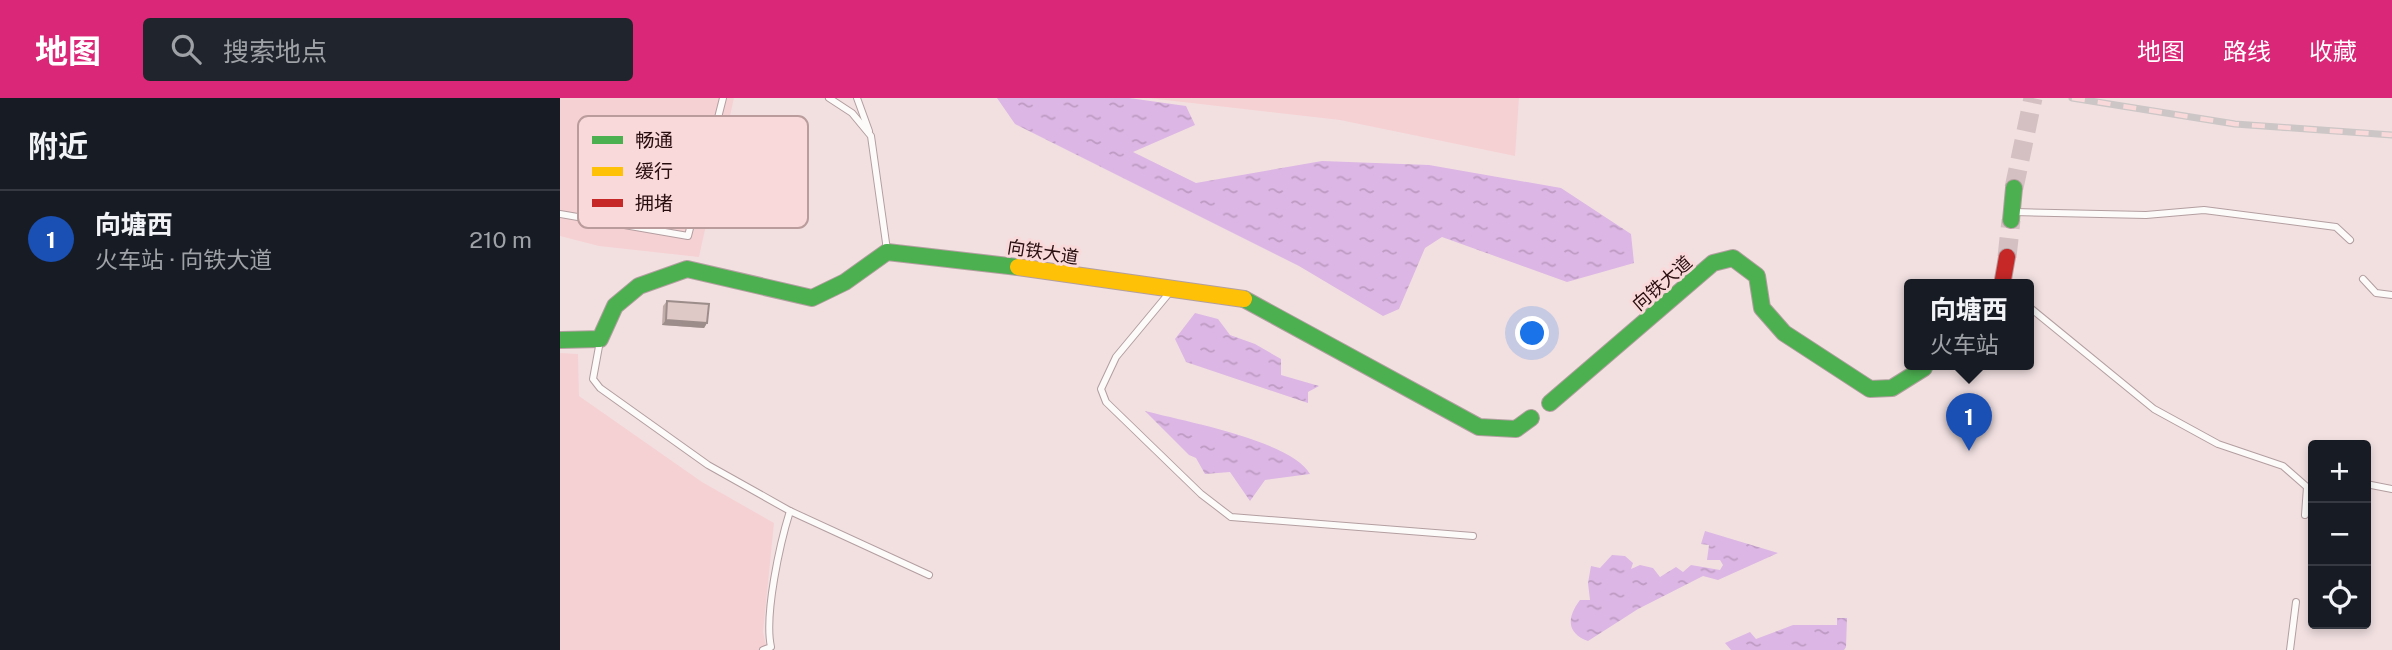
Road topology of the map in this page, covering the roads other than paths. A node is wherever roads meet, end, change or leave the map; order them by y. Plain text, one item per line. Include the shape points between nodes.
1 (723, 98) edge
2 (829, 98) edge
3 (857, 98) edge
4 (718, 116) edge
5 (871, 136) junction
6 (2014, 188) tunnel mouth
7 (560, 214) edge
8 (2012, 216) joint
9 (578, 217) edge
10 (641, 228) edge
11 (690, 228) edge
12 (2350, 240) dead end
13 (887, 252) junction
14 (2007, 257) tunnel mouth
15 (2003, 279) edge
16 (2363, 279) dead end
17 (1172, 291) junction
18 (2392, 295) edge
19 (2034, 311) edge
20 (600, 339) junction
21 (560, 340) edge
22 (1921, 370) edge
23 (1550, 403) dead end
24 (1531, 418) dead end
25 (2371, 485) edge
26 (2392, 489) edge
27 (790, 511) junction
28 (2305, 514) dead end
29 (1473, 536) dead end
30 (929, 575) dead end
31 (2296, 602) dead end
32 (763, 650) edge
33 (2290, 650) edge

1 - 4 lane
2 - 5 lane via 852,113
3 - 5 lane
5 - 13 lane
6 - 8 street
7 - 9 lane
8 - 12 lane via 2204,210 2336,227
10 - 11 lane via 688,236
13 - 17 street, 向铁大道
13 - 20 street via 845,282 812,298 687,269 662,276 639,286 615,306
14 - 15 street
16 - 18 lane via 2376,293
17 - 24 street, 向铁大道 via 1248,300 1479,427 1516,429
17 - 29 lane via 1116,357 1101,388 1106,401 1201,494 1231,517
19 - 28 lane via 2154,409 2218,443 2283,466 2307,487
20 - 21 street
20 - 27 lane via 593,379 600,387 708,466
22 - 23 street, 向铁大道 via 1900,385 1880,392 1870,389 1784,333 1762,308 1757,276 1733,258 1713,264
25 - 26 lane
27 - 30 lane
27 - 32 lane via 770,620 771,647
31 - 33 lane

